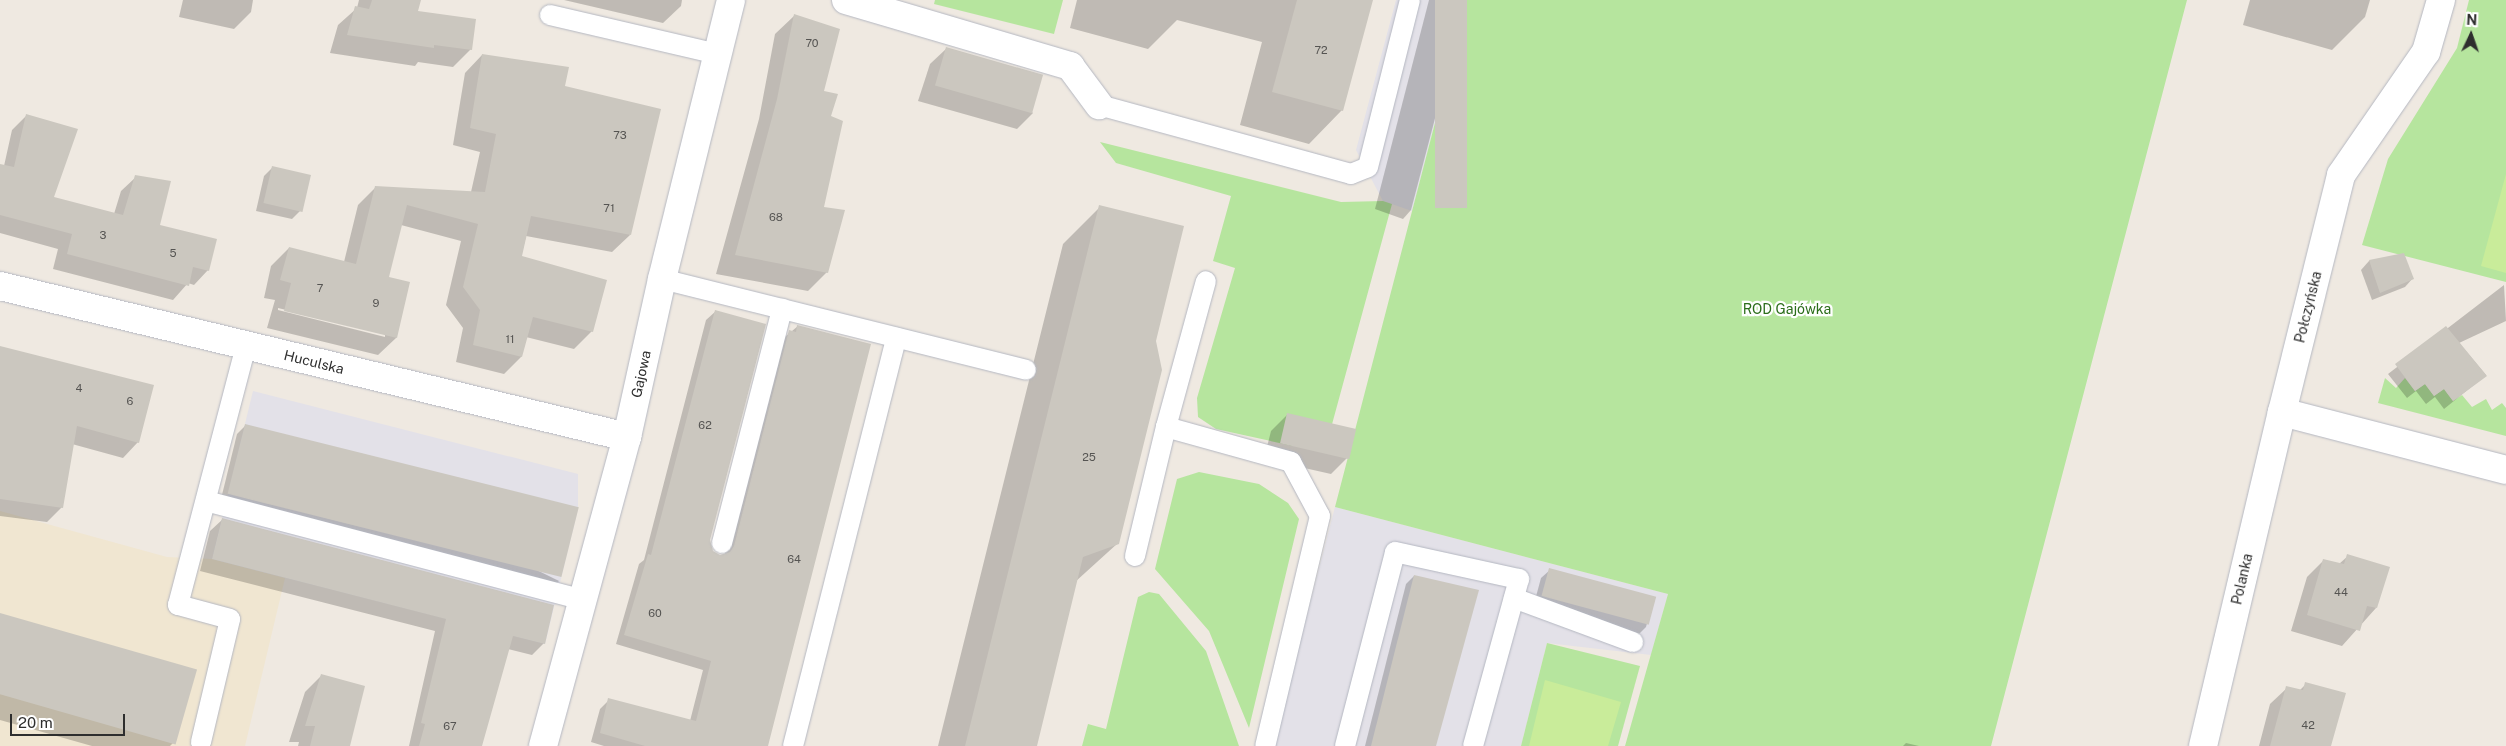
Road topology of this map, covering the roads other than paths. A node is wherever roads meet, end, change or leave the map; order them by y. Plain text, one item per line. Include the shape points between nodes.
1 (731, 0) edge
2 (1410, 0) edge
3 (2441, 0) edge
4 (862, 2) edge
5 (550, 15) dead end
6 (718, 54) junction
7 (1099, 105) joint
8 (662, 279) junction
9 (1206, 282) dead end
10 (0, 286) edge
11 (782, 309) junction
12 (896, 338) junction
13 (246, 345) junction
14 (1026, 370) dead end
15 (2282, 412) junction
16 (1166, 427) junction
17 (627, 437) junction
18 (2506, 470) edge
19 (206, 501) junction
20 (722, 544) dead end
21 (1135, 556) dead end
22 (1514, 598) junction
23 (583, 600) junction
24 (1632, 642) dead end
25 (201, 742) dead end
26 (543, 746) edge
27 (793, 746) edge
28 (1267, 746) edge
29 (1345, 746) edge
30 (1473, 746) edge
31 (2203, 746) edge

1 - 6 street, Gajowa
2 - 7 lane via 1368,167 1351,174
3 - 15 street, Połczyńska via 2426,52 2342,176
4 - 7 street via 1070,66
5 - 6 lane
6 - 8 street, Gajowa
8 - 11 lane
8 - 17 street, Gajowa
9 - 16 lane
10 - 13 street, Huculska
11 - 12 lane
11 - 20 lane
12 - 14 lane
12 - 27 lane
13 - 17 street, Huculska
13 - 19 lane
15 - 18 street
15 - 31 street, Polanka
16 - 21 lane
16 - 28 lane via 1291,462 1320,516
17 - 23 street, Gajowa
19 - 23 lane
19 - 25 lane via 178,605 230,619
22 - 24 lane
22 - 29 lane via 1518,579 1395,552
22 - 30 lane
23 - 26 street, Gajowa

